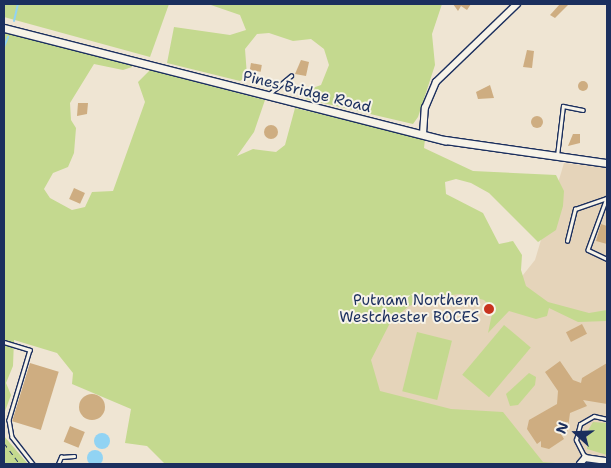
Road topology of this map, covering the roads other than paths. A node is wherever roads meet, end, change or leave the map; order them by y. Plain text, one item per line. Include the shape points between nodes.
1 (517, 4) edge
2 (4, 28) edge
3 (291, 76) dead end
4 (268, 96) junction
5 (583, 110) dead end
6 (423, 134) junction
7 (557, 157) junction
8 (607, 163) edge
9 (607, 198) edge
10 (567, 241) dead end
11 (607, 259) edge
12 (4, 342) edge
13 (607, 419) edge
14 (74, 456) dead end
15 (585, 458) junction
16 (607, 461) edge
17 (33, 464) edge
18 (58, 464) edge
19 (580, 464) edge

1 - 6 street via 436,82 425,108
2 - 4 street, Pines Bridge Road via 90,46 168,72
3 - 4 lane via 280,81
4 - 6 street, Pines Bridge Road
5 - 7 lane via 563,106
6 - 7 street, Pines Bridge Road
7 - 8 street, Pines Bridge Road
9 - 10 lane via 575,209
9 - 11 lane via 588,250
12 - 17 lane via 30,350 9,420 12,436
13 - 15 lane via 594,416 580,424 576,440
14 - 18 lane via 61,457
15 - 16 street
15 - 19 street

